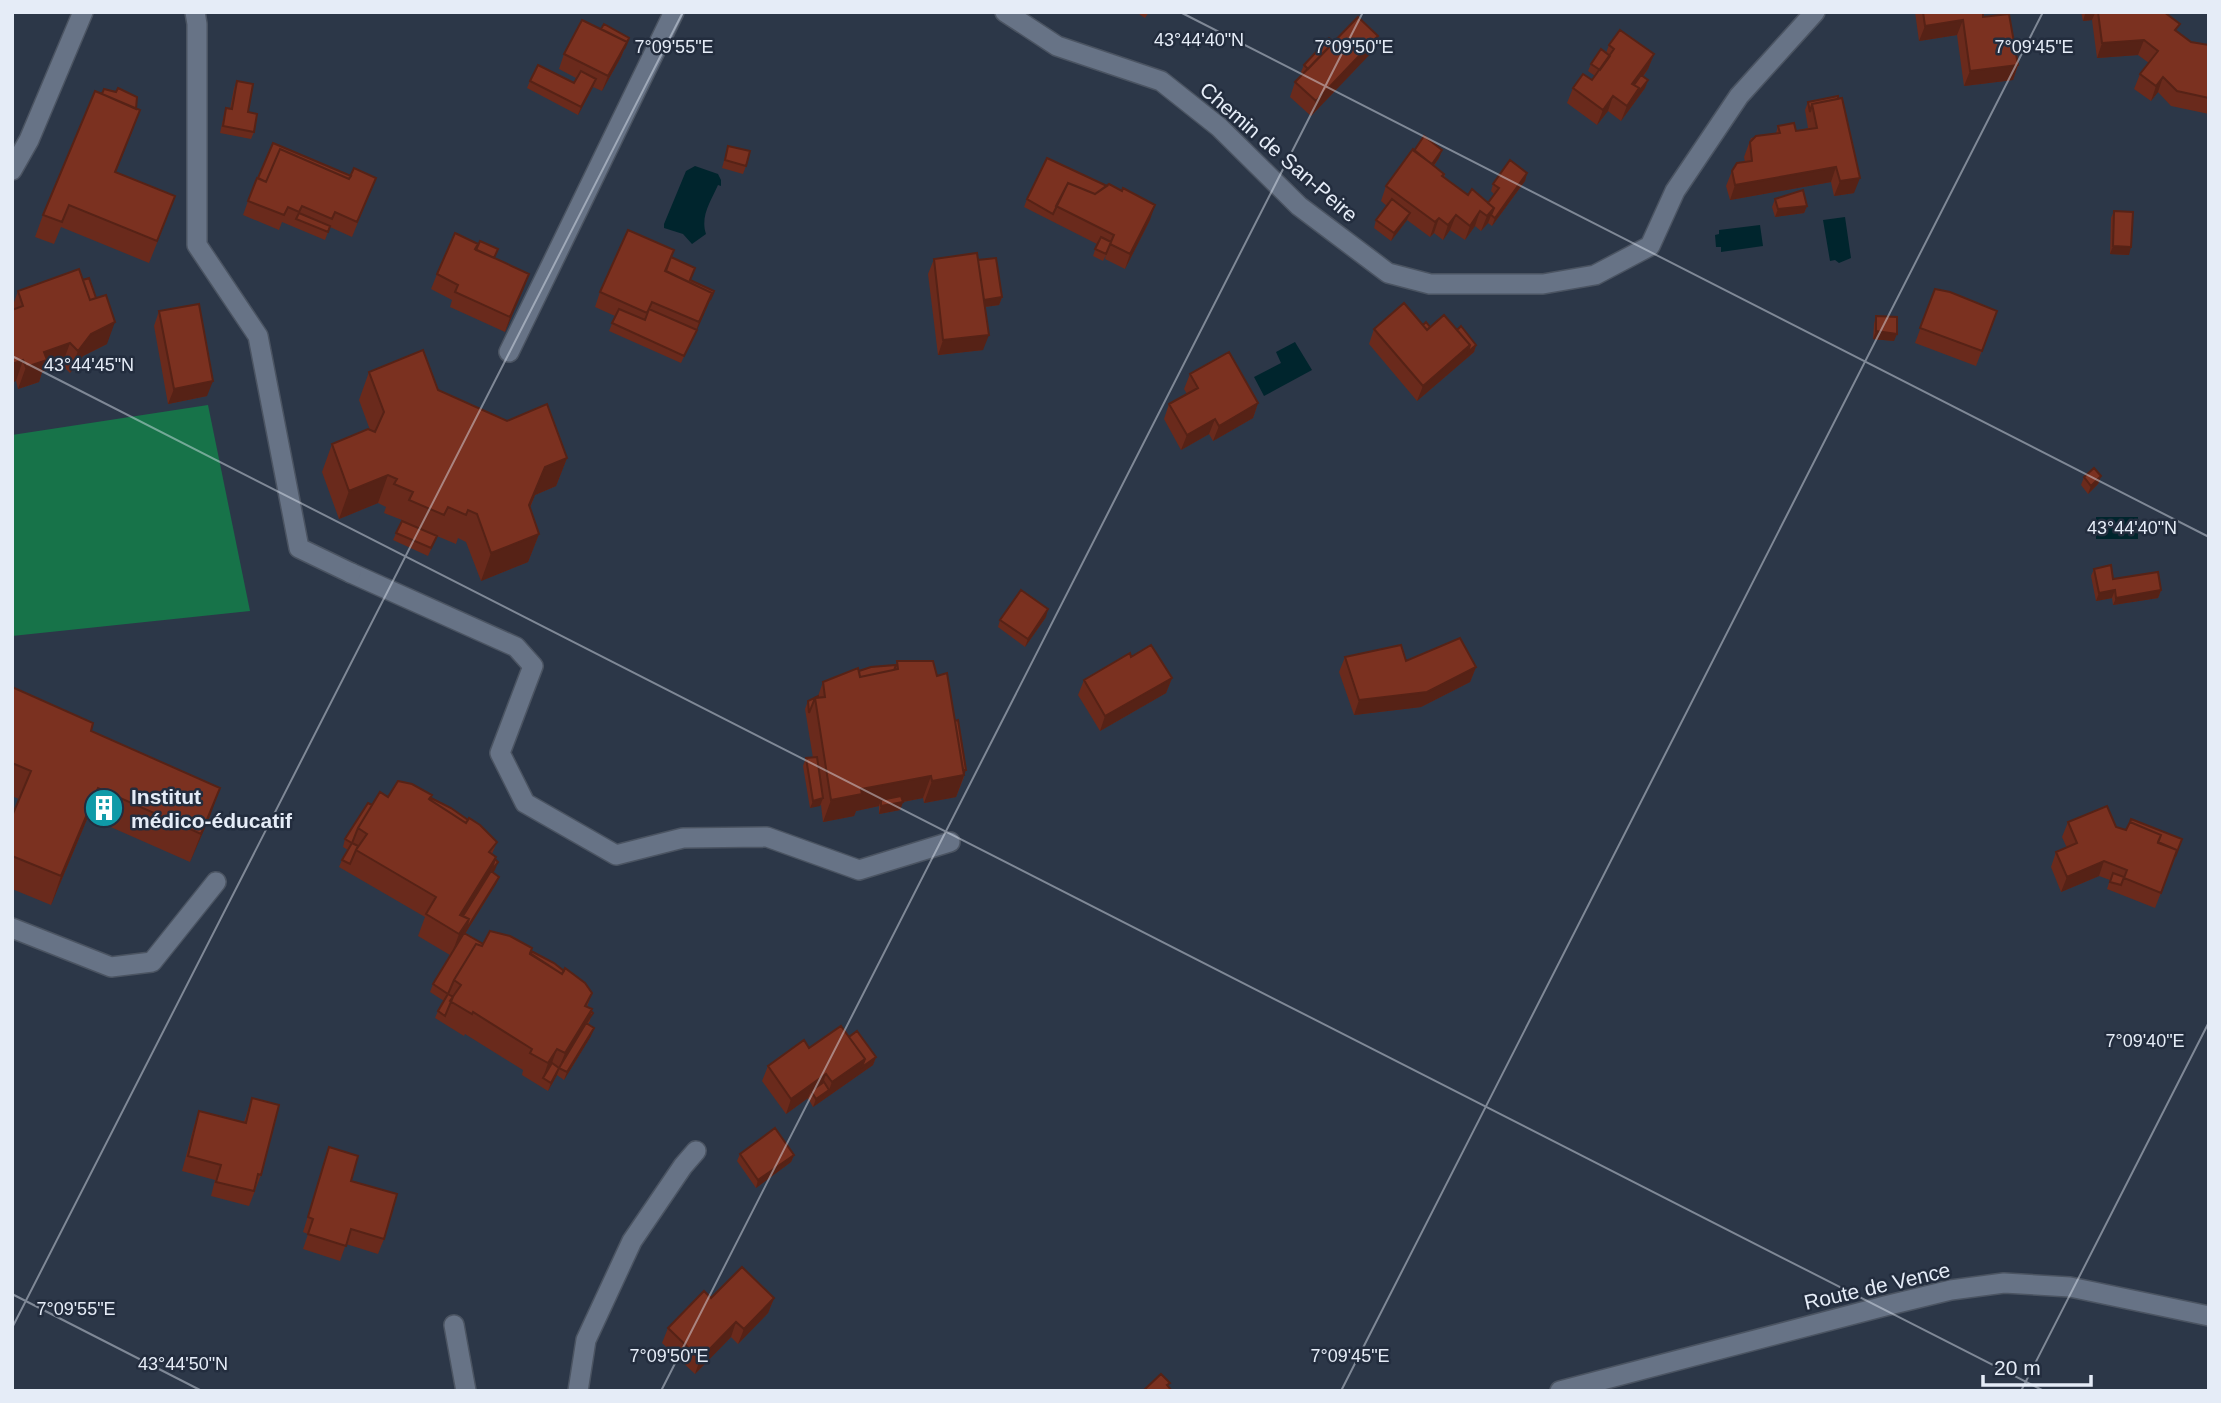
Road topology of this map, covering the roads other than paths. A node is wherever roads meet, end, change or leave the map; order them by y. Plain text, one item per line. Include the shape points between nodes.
1 (83, 12) edge
2 (195, 12) edge
3 (674, 12) edge
4 (1005, 12) edge
5 (1815, 12) edge
6 (12, 170) edge
7 (509, 352) dead end
8 (950, 842) dead end
9 (216, 882) dead end
10 (12, 928) edge
11 (696, 1151) dead end
12 (2209, 1316) edge
13 (454, 1325) dead end
14 (467, 1391) edge
15 (578, 1391) edge
16 (1560, 1391) edge

1 - 6 street
2 - 8 street via 197,245 258,336 299,548 516,648 533,666 500,753 525,803 616,855 683,838 767,837 859,870
3 - 7 street
4 - 5 street, Chemin de San-Peire via 1057,46 1161,81 1219,127 1299,206 1388,273 1430,284 1543,284 1595,275 1650,246 1675,191 1739,96
9 - 10 street via 152,962 111,967
11 - 15 street via 632,1241 586,1340
12 - 16 street, Route de Vence via 2070,1287 2004,1283 1885,1306
13 - 14 street

